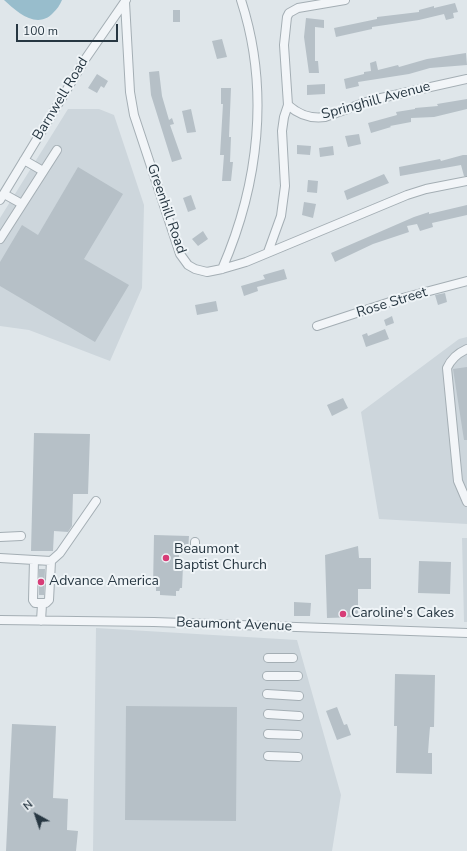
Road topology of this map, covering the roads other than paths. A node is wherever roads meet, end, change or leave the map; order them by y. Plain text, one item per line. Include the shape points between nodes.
1 (115, 0) edge
2 (241, 0) edge
3 (344, 0) edge
4 (125, 1) edge
5 (327, 2) edge
6 (118, 9) junction
7 (467, 79) edge
8 (288, 105) junction
9 (57, 150) dead end
10 (24, 160) junction
11 (43, 171) junction
12 (467, 181) edge
13 (2, 197) edge
14 (22, 204) junction
15 (0, 239) edge
16 (268, 252) junction
17 (222, 269) junction
18 (467, 281) edge
19 (317, 326) dead end
20 (467, 349) edge
21 (96, 501) dead end
22 (467, 502) edge
23 (21, 536) dead end
24 (0, 537) edge
25 (0, 558) edge
26 (34, 560) junction
27 (51, 561) junction
28 (42, 604) junction
29 (0, 620) edge
30 (41, 621) junction
31 (467, 633) edge
32 (268, 658) dead end
33 (293, 658) dead end
34 (267, 676) dead end
35 (298, 676) dead end
36 (268, 694) dead end
37 (299, 696) dead end
38 (268, 714) dead end
39 (299, 716) dead end
40 (268, 734) dead end
41 (298, 735) dead end
42 (268, 756) dead end
43 (298, 756) dead end

1 - 6 street
2 - 17 street via 255,60 257,141 242,219
3 - 5 street
4 - 6 street, Barnwell Road
4 - 17 street, Greenhill Road via 134,115 180,254 188,265 202,271
5 - 8 street via 298,8 287,17 284,45
6 - 10 street, Barnwell Road
7 - 8 street, Springhill Avenue via 372,100 325,117 309,117
8 - 16 street via 282,131 285,186 283,205
9 - 11 street
10 - 11 street
10 - 13 street, Barnwell Road
11 - 14 street
12 - 16 street, Greenhill Road via 406,195
13 - 14 street
14 - 15 street
16 - 17 street, Greenhill Road
18 - 19 street, Rose Street via 400,299
20 - 22 street via 450,361 447,368 458,481
21 - 27 street via 60,553
23 - 24 street
25 - 26 street
26 - 27 street
26 - 28 street via 33,600
27 - 28 street via 49,600
28 - 30 street
29 - 30 street, Beaumont Avenue
30 - 31 street, Beaumont Avenue via 162,622
32 - 33 street
34 - 35 street
36 - 37 street
38 - 39 street
40 - 41 street
42 - 43 street

